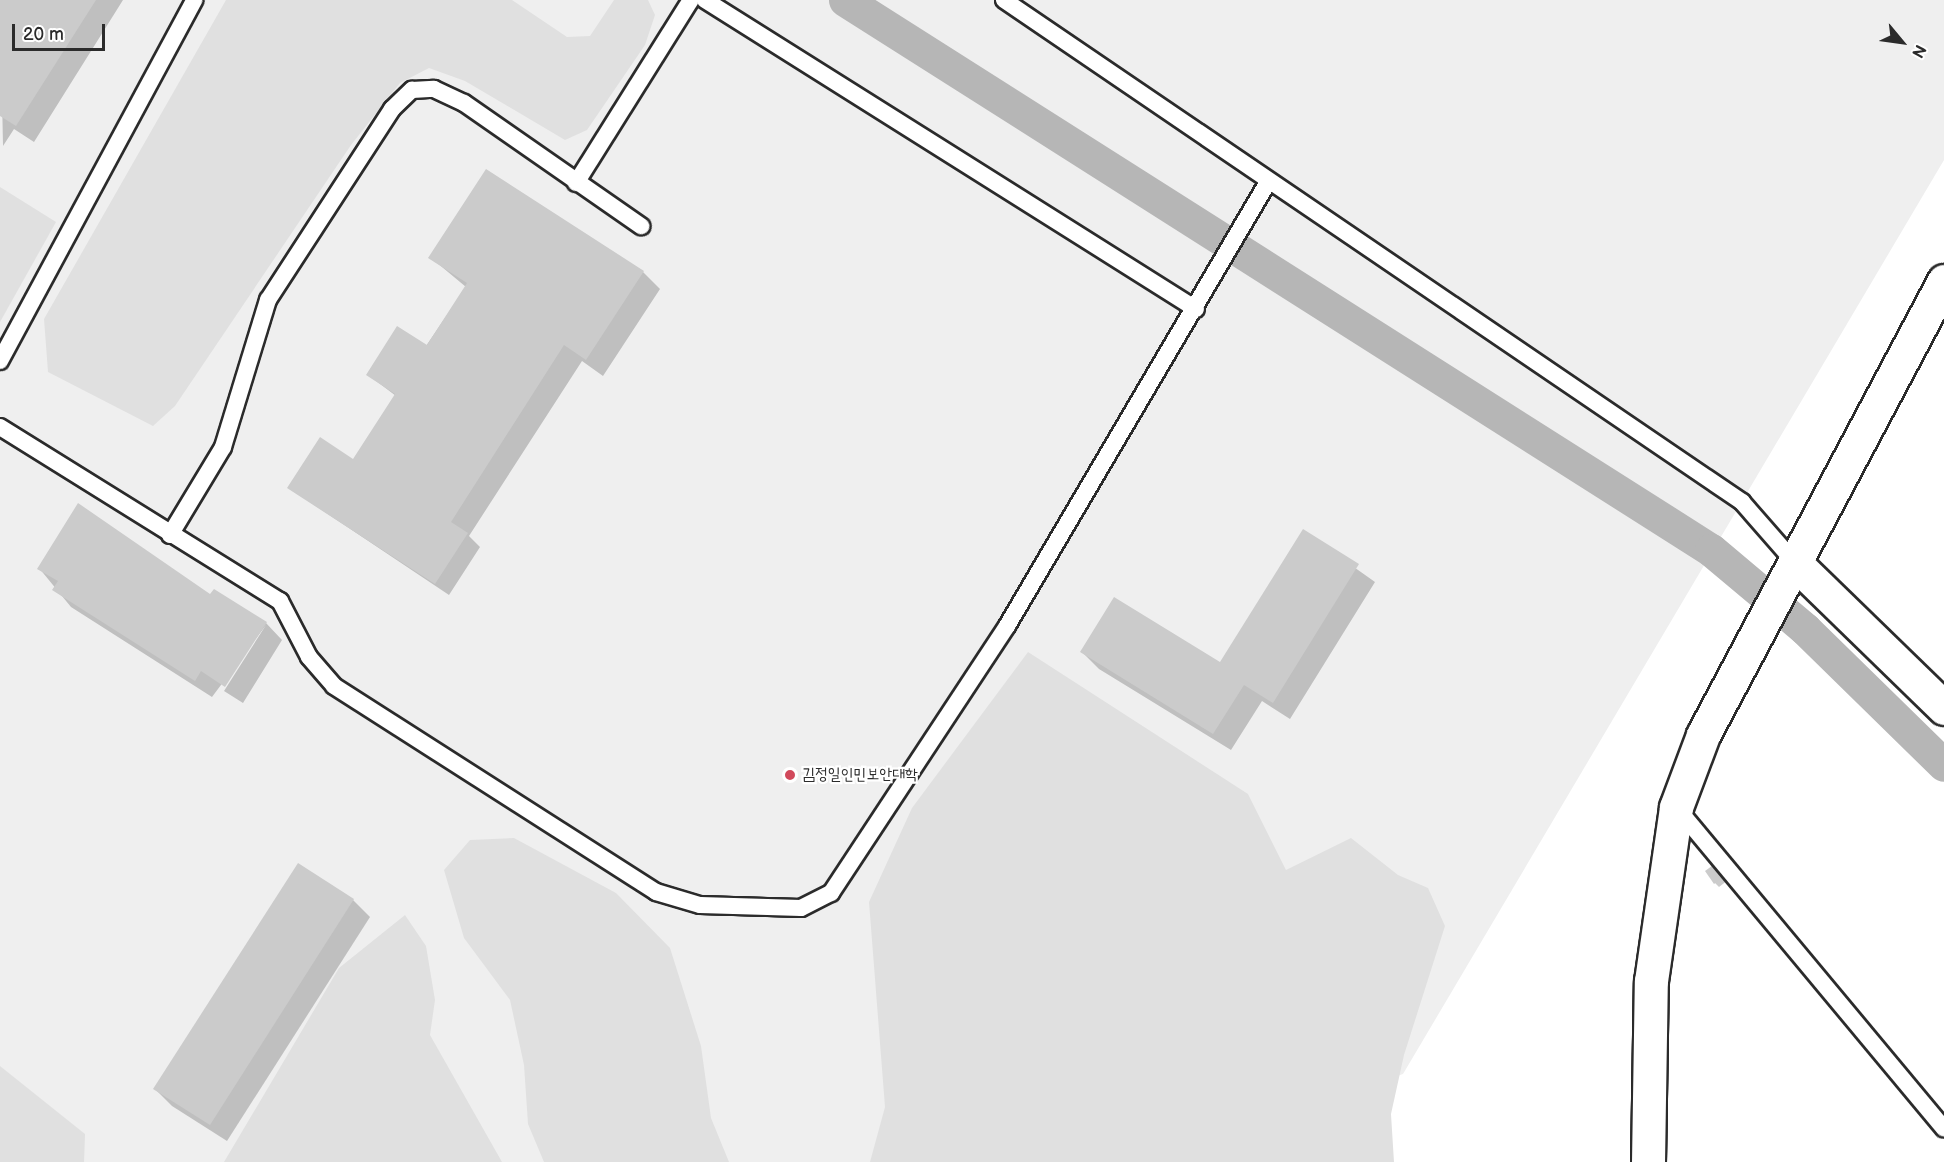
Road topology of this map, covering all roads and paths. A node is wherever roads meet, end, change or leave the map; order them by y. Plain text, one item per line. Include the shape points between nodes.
1 (194, 0) edge
2 (691, 0) edge
3 (705, 0) edge
4 (1004, 0) edge
5 (1268, 182) junction
6 (576, 183) junction
7 (640, 226) dead end
8 (1944, 281) edge
9 (1196, 309) junction
10 (0, 362) edge
11 (0, 428) edge
12 (170, 535) junction
13 (1789, 577) junction
14 (1944, 708) edge
15 (1676, 807) junction
16 (1944, 1128) edge
17 (1648, 1162) edge

1 - 10 lane
2 - 6 lane
3 - 9 lane
4 - 5 lane
5 - 9 lane via 1207,280
5 - 13 lane via 1742,502
6 - 7 lane
6 - 12 lane via 464,104 434,89 412,90 392,109 268,300 223,447
8 - 13 street
9 - 12 lane via 1007,626 861,851 831,894 801,908 700,905 656,892 334,686 309,657 280,602
11 - 12 lane
13 - 14 street
13 - 15 street via 1703,735
15 - 16 lane
15 - 17 street via 1651,981

